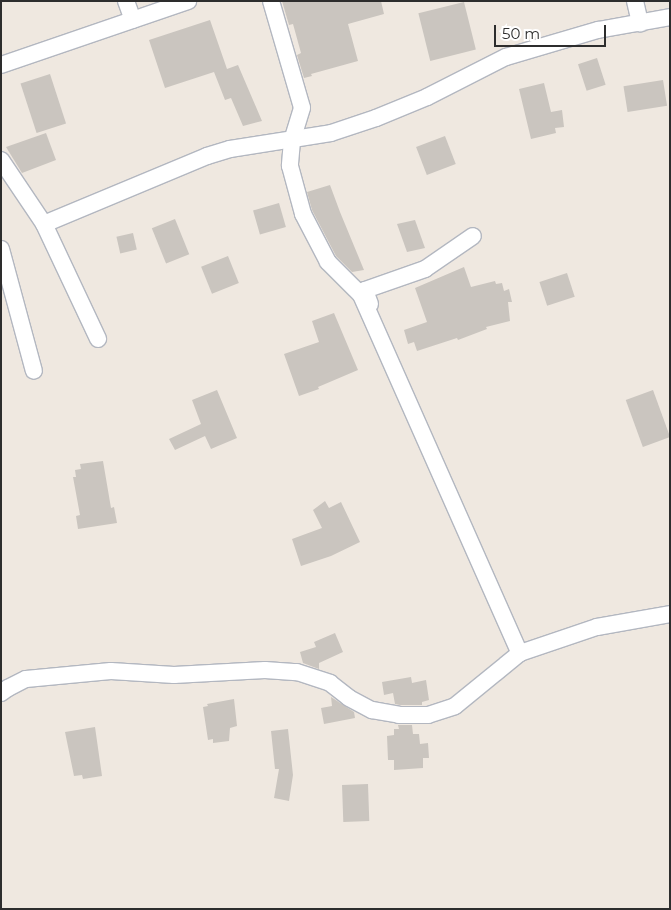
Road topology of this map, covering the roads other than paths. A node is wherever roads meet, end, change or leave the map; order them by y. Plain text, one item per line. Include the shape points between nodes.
1 (126, 1) edge
2 (188, 1) edge
3 (271, 1) edge
4 (635, 1) edge
5 (670, 17) edge
6 (133, 20) junction
7 (640, 23) junction
8 (1, 65) edge
9 (292, 141) junction
10 (1, 160) edge
11 (44, 224) junction
12 (473, 236) dead end
13 (1, 250) edge
14 (98, 340) dead end
15 (388, 356) junction
16 (34, 371) dead end
17 (670, 614) edge
18 (520, 653) junction
19 (1, 693) edge

1 - 6 street
2 - 6 street
3 - 9 street via 302,108
4 - 7 street
5 - 7 street
6 - 8 street
7 - 9 street via 598,30 506,57 427,97 376,118 331,133
9 - 11 street via 230,149 206,156
9 - 15 street via 290,166 303,214 328,262 361,295
10 - 11 street
11 - 14 street
12 - 15 street via 426,269 365,290
13 - 16 street
15 - 18 street
17 - 18 street via 597,627
18 - 19 street via 455,706 428,715 399,715 372,710 330,683 297,672 265,670 174,675 111,671 26,679

